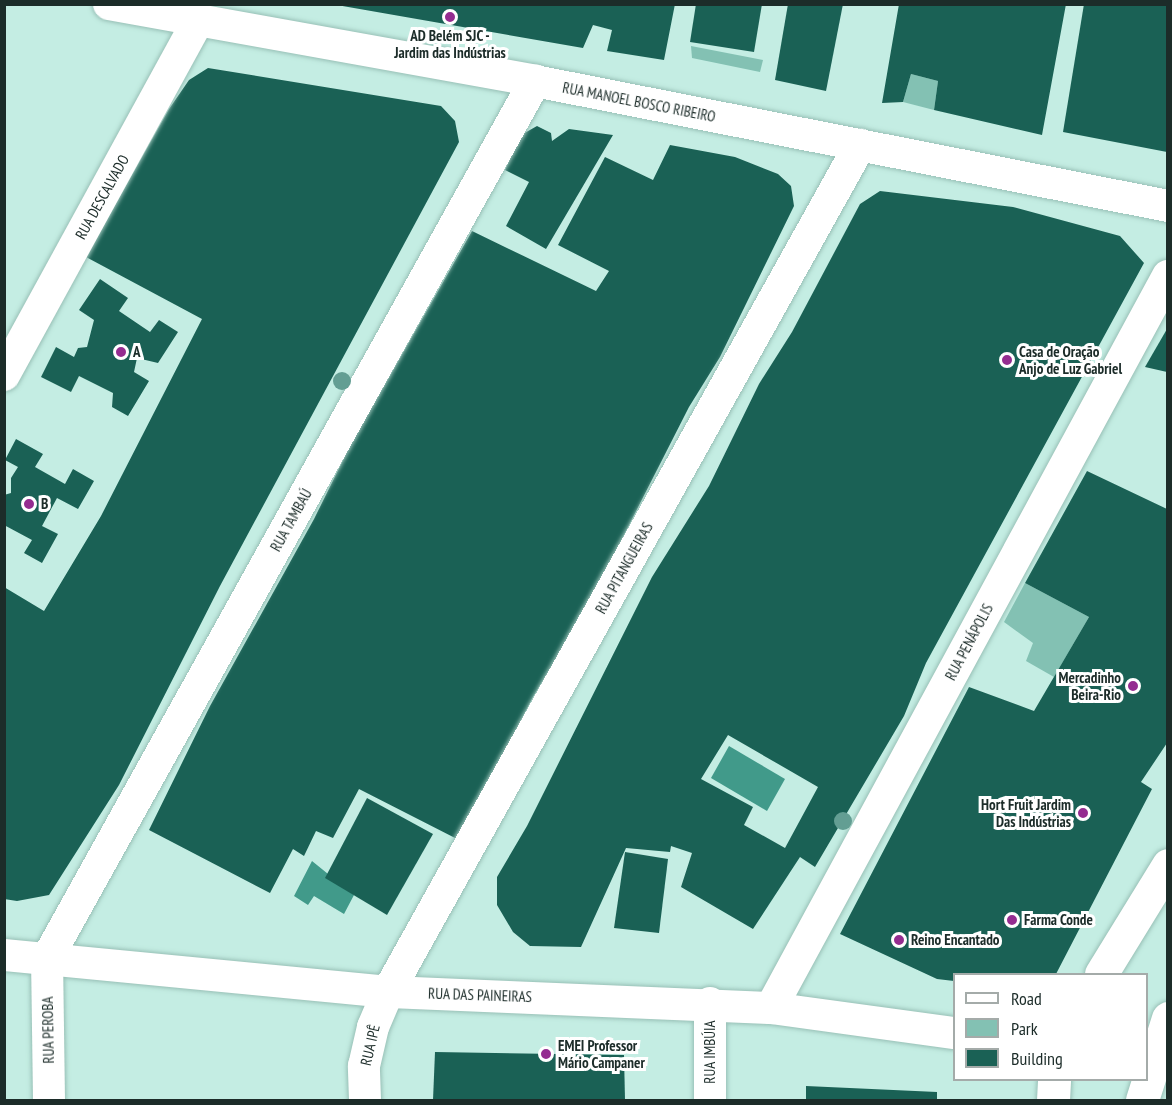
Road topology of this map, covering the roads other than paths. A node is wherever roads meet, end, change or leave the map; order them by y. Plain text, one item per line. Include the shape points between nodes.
1 (109, 4) edge
2 (199, 19) junction
3 (535, 81) junction
4 (860, 145) junction
5 (1167, 206) edge
6 (1167, 276) edge
7 (4, 375) edge
8 (1167, 865) edge
9 (4, 955) edge
10 (47, 959) junction
11 (1102, 973) edge
12 (388, 992) junction
13 (710, 1003) junction
14 (771, 1008) junction
15 (1167, 1018) edge
16 (953, 1033) edge
17 (1152, 1077) edge
18 (1054, 1081) edge
19 (50, 1101) edge
20 (365, 1101) edge
21 (710, 1101) edge
22 (1053, 1101) edge

1 - 2 street, RUA MANOEL BOSCO RIBEIRO
2 - 3 street, RUA MANOEL BOSCO RIBEIRO
2 - 7 street, RUA DESCALVADO
3 - 4 street, RUA MANOEL BOSCO RIBEIRO
3 - 10 street, RUA TAMBAÚ
4 - 5 street, RUA MANOEL BOSCO RIBEIRO
4 - 12 street, RUA PITANGUEIRAS
6 - 14 street, RUA PENÁPOLIS
8 - 11 main road
9 - 10 street, RUA DAS PAINEIRAS
10 - 12 street, RUA DAS PAINEIRAS
10 - 19 street, RUA PEROBA
12 - 13 street, RUA DAS PAINEIRAS
12 - 20 street, RUA IPÊ via 373,1027 364,1066
13 - 14 street, RUA DAS PAINEIRAS
13 - 21 street, RUA IMBÚIA
14 - 16 street, RUA DAS PAINEIRAS
15 - 17 main road
18 - 22 main road

